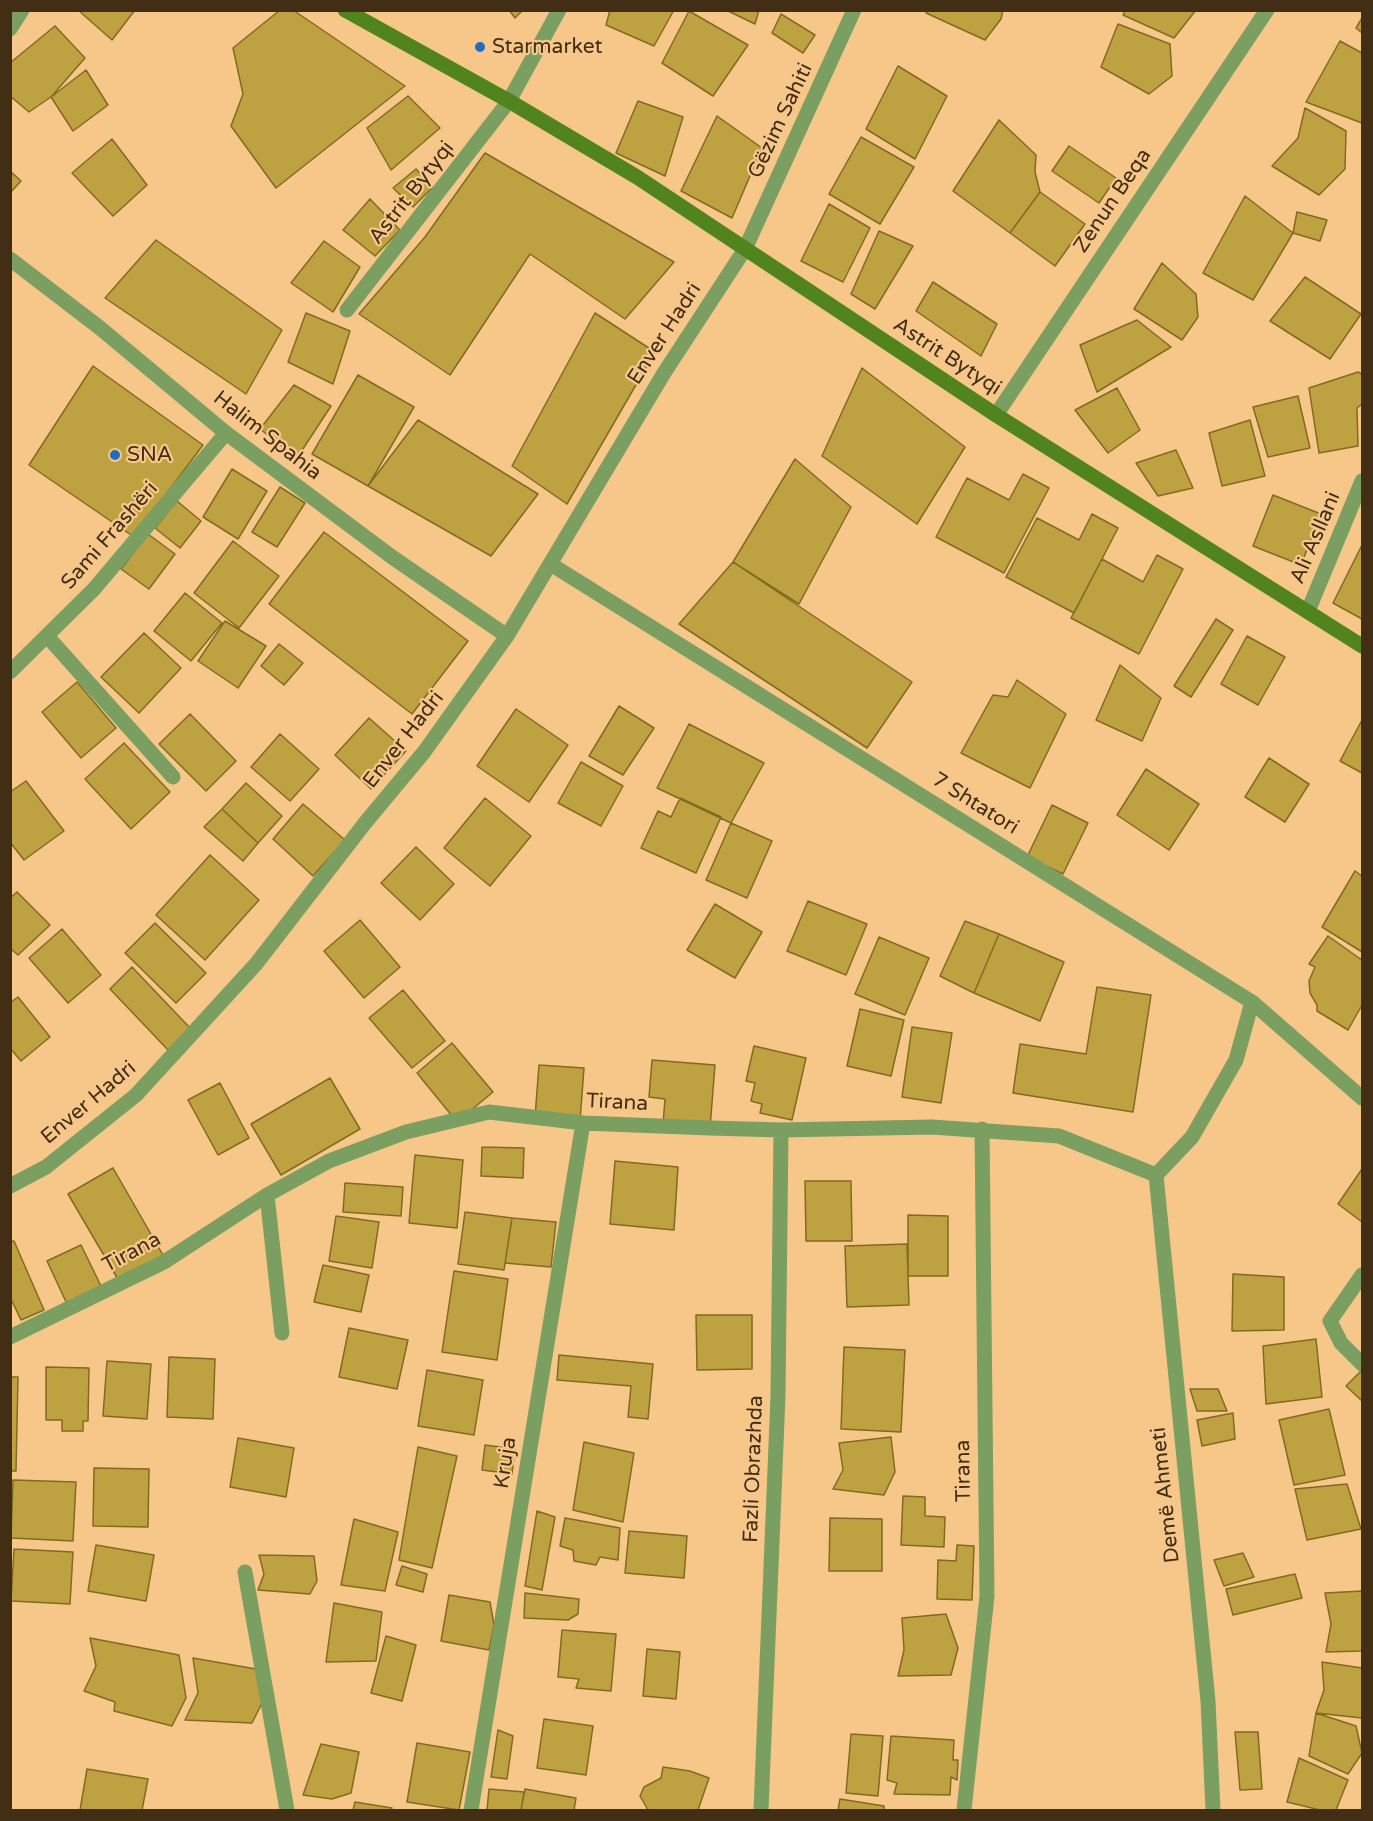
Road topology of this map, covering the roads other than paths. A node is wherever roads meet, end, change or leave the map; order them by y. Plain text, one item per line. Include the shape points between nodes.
1 (22, 10) edge
2 (345, 10) edge
3 (559, 10) edge
4 (854, 10) edge
5 (1267, 10) edge
6 (10, 28) edge
7 (509, 101) junction
8 (745, 249) junction
9 (10, 259) edge
10 (347, 310) dead end
11 (996, 415) junction
12 (226, 433) junction
13 (1362, 481) edge
14 (552, 565) junction
15 (1308, 611) junction
16 (47, 636) junction
17 (507, 636) junction
18 (1362, 646) edge
19 (10, 672) edge
20 (173, 777) dead end
21 (1252, 1002) junction
22 (1362, 1098) edge
23 (583, 1123) junction
24 (982, 1129) junction
25 (781, 1130) junction
26 (1155, 1175) junction
27 (10, 1186) edge
28 (267, 1195) junction
29 (1362, 1275) edge
30 (282, 1333) dead end
31 (10, 1337) edge
32 (1362, 1364) edge
33 (245, 1572) dead end
34 (287, 1810) edge
35 (471, 1810) edge
36 (761, 1810) edge
37 (964, 1810) edge
38 (1213, 1810) edge

1 - 6 street
2 - 7 street, Astrit Bytyqi
3 - 7 street
4 - 8 street, Gëzim Sahiti
5 - 11 street, Zenun Beqa
7 - 8 street, Astrit Bytyqi via 637,177
7 - 10 street, Astrit Bytyqi
8 - 11 street, Astrit Bytyqi
8 - 14 street, Enver Hadri via 658,383
9 - 12 street, Halim Spahia
11 - 15 street, Astrit Bytyqi
12 - 16 street, Sami Frashëri via 94,589
12 - 17 street, Halim Spahia via 392,557
13 - 15 street, Ali Asllani
14 - 17 street, Enver Hadri
14 - 21 street, 7 Shtatori
15 - 18 street, Astrit Bytyqi
16 - 19 street, Sami Frashëri
16 - 20 street
17 - 27 street, Enver Hadri via 424,752 256,964 136,1095 46,1167
21 - 22 street, 7 Shtatori
21 - 26 street via 1236,1060 1192,1137
23 - 25 street, Tirana
23 - 28 street, Tirana via 489,1112 406,1131 340,1156
23 - 35 street, Kruja
24 - 25 street, Tirana via 932,1126
24 - 26 street, Tirana via 1059,1136
24 - 37 street, Tirana via 987,1596
25 - 36 street, Fazli Obrazhda via 778,1395
26 - 38 street, Demë Ahmeti via 1208,1701
28 - 30 street
28 - 31 street, Tirana via 164,1262
29 - 32 street via 1330,1321 1341,1343
33 - 34 street

